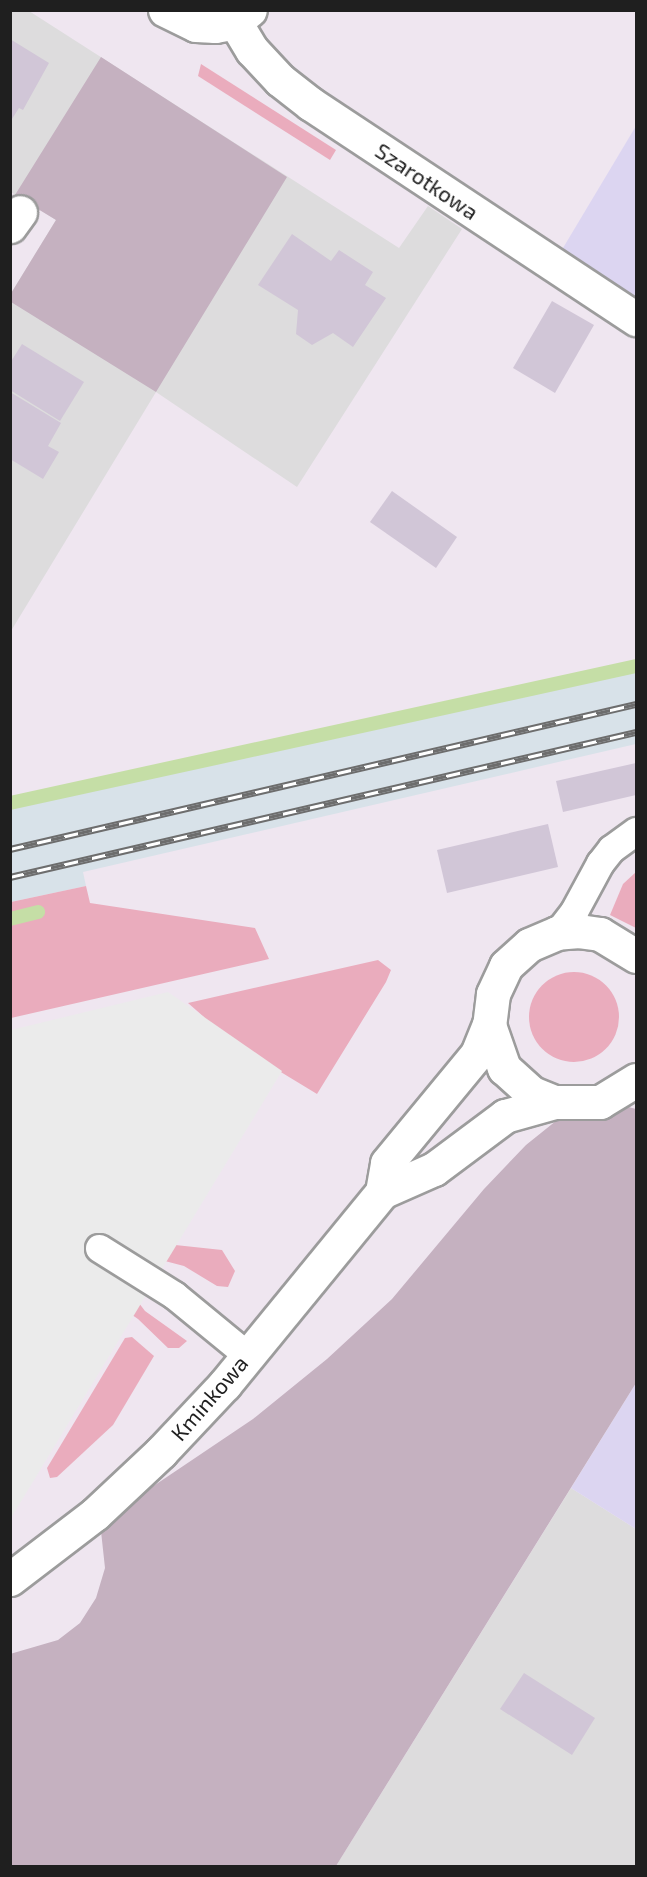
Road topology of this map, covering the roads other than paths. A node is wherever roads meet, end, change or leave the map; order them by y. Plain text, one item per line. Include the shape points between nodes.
1 (165, 10) edge
2 (242, 16) edge
3 (636, 319) edge
4 (636, 831) edge
5 (557, 933) junction
6 (636, 956) edge
7 (489, 1025) junction
8 (636, 1080) edge
9 (554, 1102) junction
10 (382, 1192) junction
11 (99, 1248) dead end
12 (248, 1355) junction
13 (10, 1579) edge

1 - 2 street, Szarotkowa via 196,26
2 - 3 street, Szarotkowa via 252,50 303,98
4 - 5 lane via 600,863
5 - 6 street via 600,934
5 - 7 street via 529,945 506,966 492,994
7 - 9 street via 504,1068 532,1093
7 - 10 street via 477,1054 387,1162
8 - 9 street via 600,1102
9 - 10 street via 505,1116 434,1169
10 - 12 street, Kminkowa
11 - 12 lane via 174,1295
12 - 13 street, Kminkowa via 153,1460 95,1514

